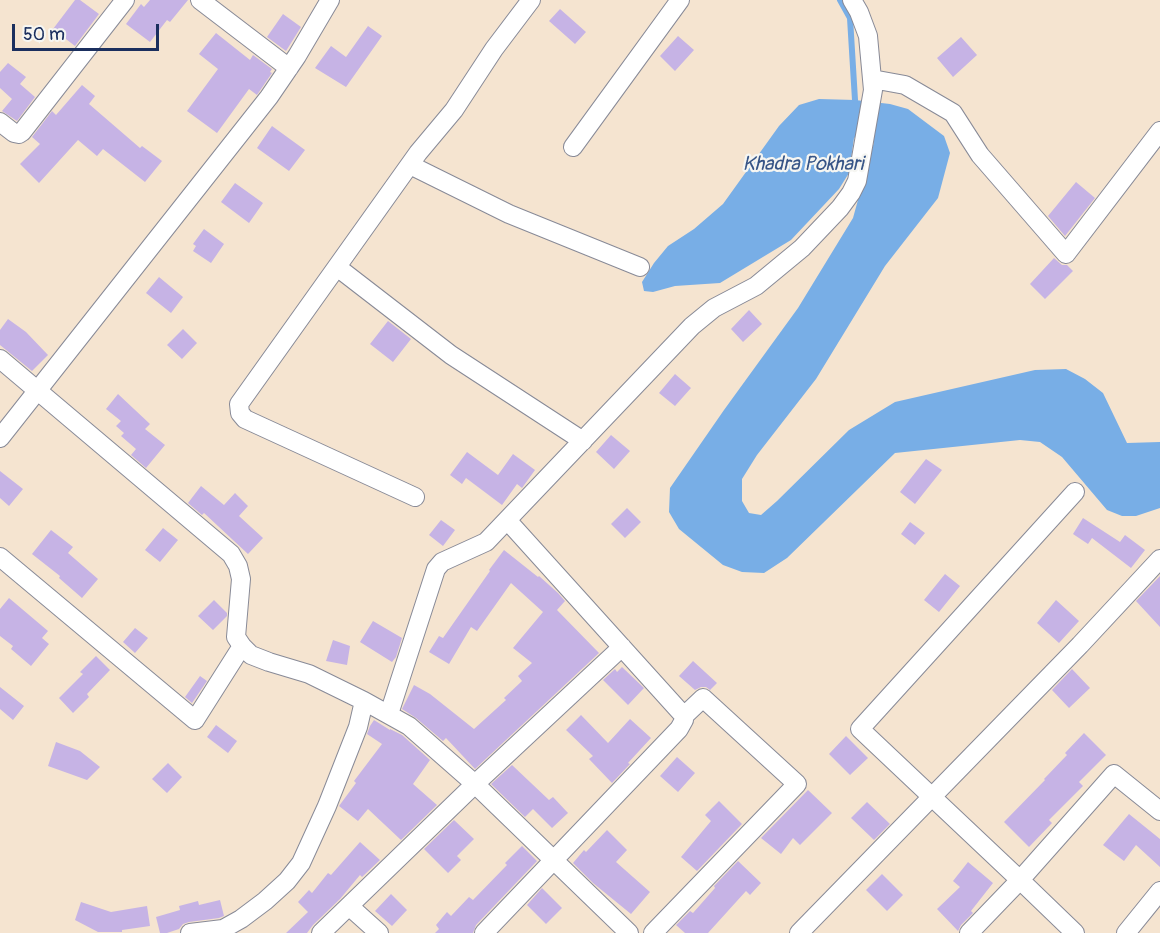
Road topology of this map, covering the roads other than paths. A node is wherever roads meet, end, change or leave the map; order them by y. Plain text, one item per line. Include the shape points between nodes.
1 (126, 0) edge
2 (200, 0) edge
3 (330, 0) edge
4 (531, 0) edge
5 (680, 0) edge
6 (852, 0) edge
7 (289, 68) junction
8 (873, 84) junction
9 (0, 122) edge
10 (1160, 131) edge
11 (573, 147) dead end
12 (410, 165) junction
13 (337, 267) junction
14 (640, 267) dead end
15 (0, 359) edge
16 (37, 391) junction
17 (0, 438) edge
18 (583, 441) junction
19 (1075, 492) dead end
20 (415, 497) dead end
21 (507, 520) junction
22 (0, 557) edge
23 (1160, 559) edge
24 (242, 646) junction
25 (622, 647) junction
26 (364, 701) junction
27 (389, 714) junction
28 (684, 716) junction
29 (475, 784) junction
30 (932, 797) junction
31 (1160, 811) edge
32 (554, 860) junction
33 (1020, 880) junction
34 (1160, 891) edge
35 (349, 906) junction
36 (190, 933) edge
37 (321, 933) edge
38 (378, 933) edge
39 (484, 933) edge
40 (629, 933) edge
41 (653, 933) edge
42 (800, 933) edge
43 (969, 933) edge
44 (1075, 933) edge
45 (1126, 933) edge

1 - 9 street via 22,132 14,133
2 - 7 street
3 - 7 street
4 - 12 street
5 - 11 street
6 - 8 street via 868,36
7 - 16 street
8 - 10 street via 904,85 953,113 980,155 1066,254
8 - 18 street via 857,181 840,208 802,248 756,286 714,308 692,326
12 - 13 street
12 - 14 street via 509,214
13 - 18 street via 451,355
13 - 20 street via 239,404 240,413
15 - 16 street
16 - 17 street
16 - 24 street via 231,554 241,579 236,637
18 - 21 street
19 - 30 street via 860,729
21 - 25 street
21 - 27 street via 486,542 442,562 436,569
22 - 24 street via 195,720
23 - 30 street
24 - 26 street via 251,655 309,675
25 - 28 street
25 - 29 street
26 - 27 street
26 - 36 street via 327,806 301,863 287,881 241,919 223,929
27 - 29 street via 409,726
28 - 32 street via 679,729
28 - 41 street via 703,698 797,784
29 - 32 street
29 - 35 street
30 - 33 street
30 - 42 street
31 - 33 street via 1114,774
32 - 39 street
32 - 40 street
33 - 43 street
33 - 44 street
34 - 45 street
35 - 37 street
35 - 38 street

